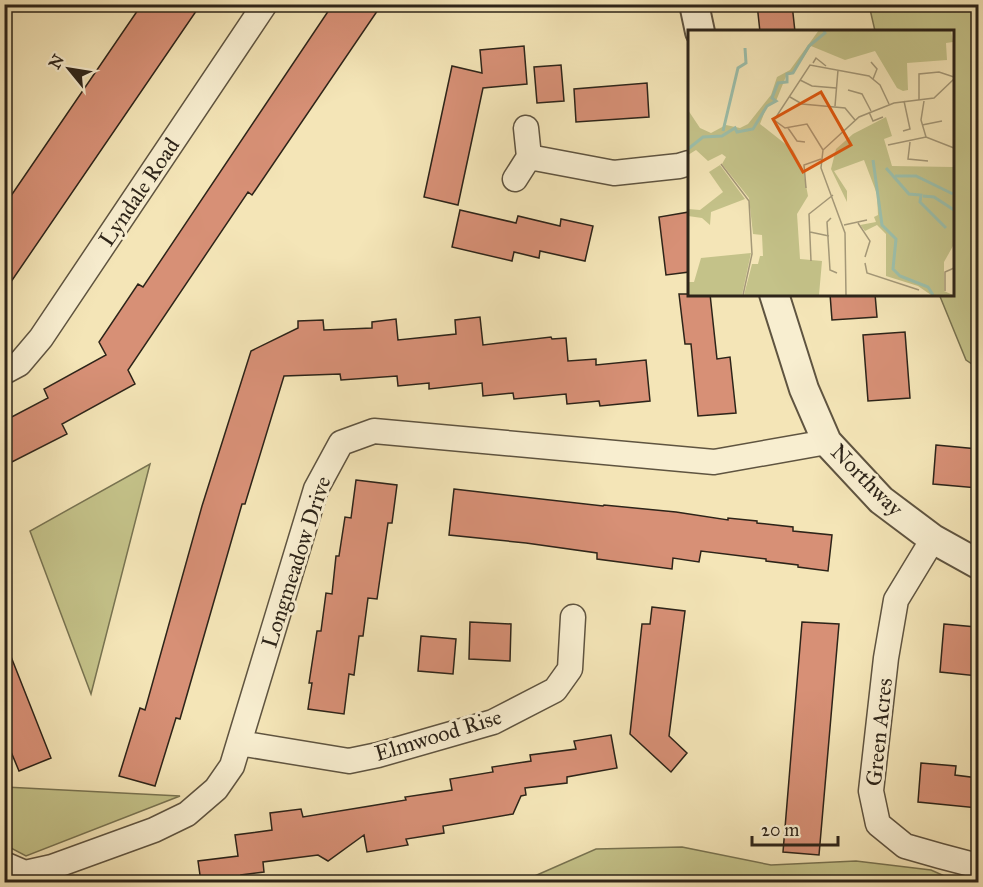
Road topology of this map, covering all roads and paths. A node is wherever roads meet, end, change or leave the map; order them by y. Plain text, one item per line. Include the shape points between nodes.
1 (265, 4) edge
2 (694, 4) edge
3 (700, 30) edge
4 (526, 128) dead end
5 (529, 157) junction
6 (688, 163) edge
7 (514, 179) dead end
8 (775, 296) edge
9 (4, 372) edge
10 (827, 442) junction
11 (933, 539) junction
12 (978, 564) edge
13 (573, 617) dead end
14 (239, 743) junction
15 (4, 864) edge
16 (978, 866) edge

1 - 9 street, Lyndale Road via 41,338 19,364
2 - 3 street
4 - 5 street
5 - 6 street via 614,173
5 - 7 street
8 - 10 street, Northway via 804,389
10 - 11 street, Northway via 881,500
10 - 14 street, Longmeadow Drive via 714,462 374,431 341,443 316,489
11 - 12 street, Northway
11 - 16 street, Green Acres via 896,600 871,791 878,824 905,846
13 - 14 street, Elmwood Rise via 570,669 555,690 493,722 349,761
14 - 15 street, Longmeadow Drive via 232,766 216,789 187,814 52,867 25,873

